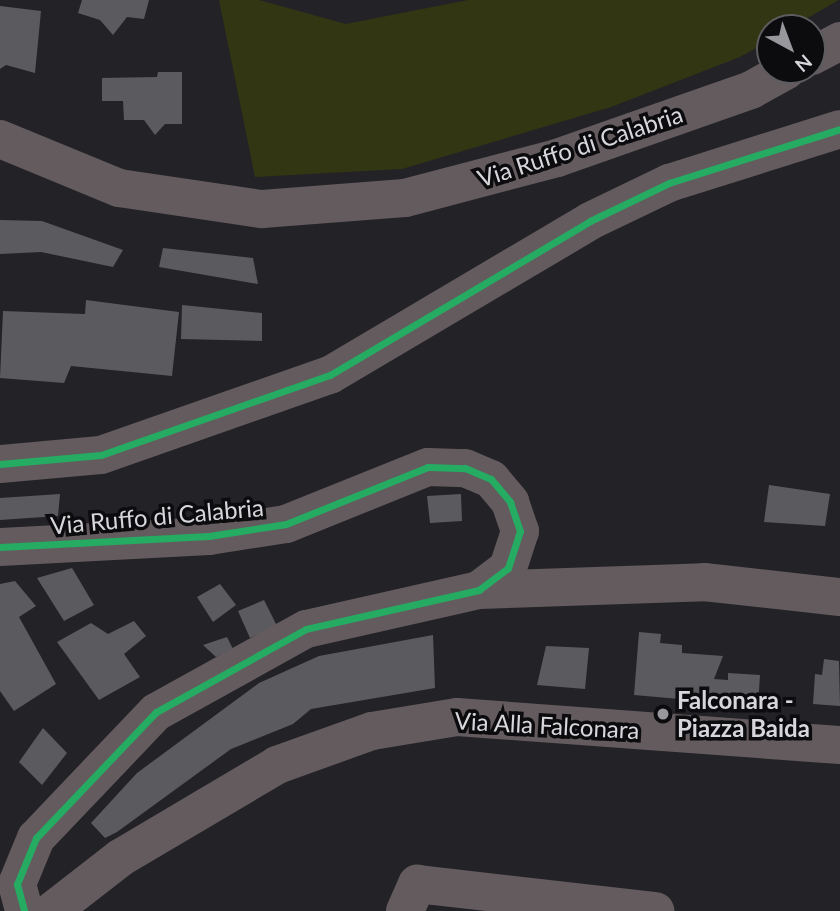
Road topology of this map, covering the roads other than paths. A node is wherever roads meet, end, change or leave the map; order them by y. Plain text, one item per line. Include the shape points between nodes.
1 (762, 84) edge
2 (840, 129) edge
3 (0, 139) edge
4 (0, 464) edge
5 (0, 547) edge
6 (479, 590) junction
7 (840, 597) edge
8 (840, 745) edge
9 (24, 911) edge
10 (52, 911) edge
11 (405, 911) edge
12 (655, 911) edge

1 - 3 street, Via Ruffo di Calabria via 557,158 405,198 262,209 119,188
2 - 4 street via 669,183 590,221 330,375 101,454
5 - 6 street, Via Ruffo di Calabria via 209,536 286,524 428,467 465,468 491,479 510,502 520,531 508,568
6 - 7 street via 704,582
6 - 9 street, Via Ruffo di Calabria via 306,629 156,712 36,838 17,884
8 - 10 street, Via Alla Falconara via 457,717 372,731 277,765 120,858
11 - 12 street via 417,884

